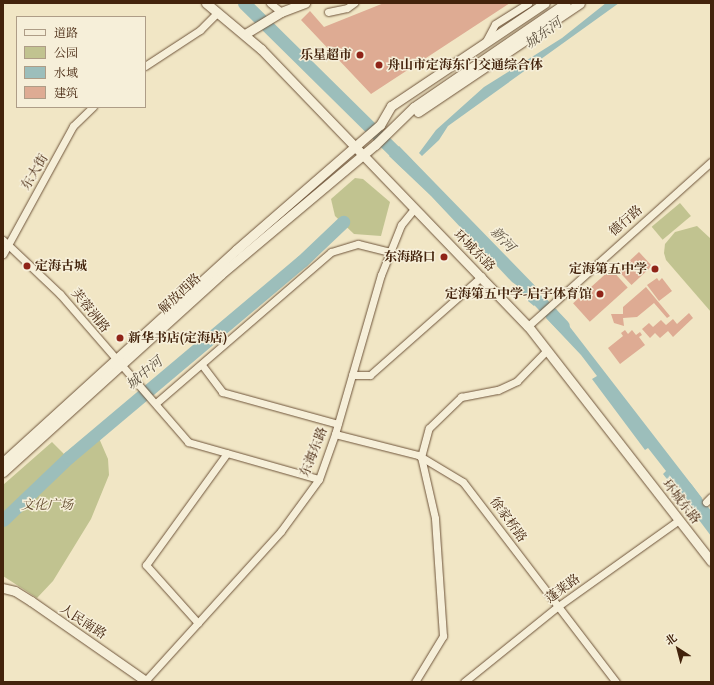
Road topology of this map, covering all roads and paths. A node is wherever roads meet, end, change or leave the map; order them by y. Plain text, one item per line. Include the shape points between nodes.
1 (206, 3) edge
2 (270, 3) edge
3 (305, 3) edge
4 (354, 3) edge
5 (528, 3) edge
6 (545, 3) edge
7 (566, 3) edge
8 (580, 3) edge
9 (218, 12) junction
10 (281, 12) junction
11 (328, 12) dead end
12 (245, 34) junction
13 (485, 43) junction
14 (492, 52) junction
15 (146, 65) edge
16 (91, 108) edge
17 (391, 131) junction
18 (354, 148) junction
19 (362, 156) junction
20 (711, 162) edge
21 (414, 209) junction
22 (5, 242) edge
23 (390, 252) junction
24 (3, 254) edge
25 (482, 276) junction
26 (528, 326) junction
27 (547, 350) junction
28 (120, 362) junction
29 (202, 365) junction
30 (352, 375) junction
31 (154, 400) junction
32 (338, 424) junction
33 (335, 434) junction
34 (227, 453) junction
35 (421, 457) junction
36 (3, 462) edge
37 (3, 472) edge
38 (319, 479) junction
39 (679, 520) junction
40 (711, 561) edge
41 (3, 588) edge
42 (558, 607) junction
43 (198, 623) junction
44 (145, 681) edge
45 (415, 682) edge
46 (464, 682) edge
47 (616, 682) edge

1 - 9 street, 环城东路
2 - 10 street
3 - 10 street
4 - 11 street via 347,8
5 - 13 street via 495,24
6 - 13 street
7 - 14 street
8 - 17 street
9 - 12 street, 环城东路
9 - 15 street via 200,30
10 - 12 street
12 - 18 street, 环城东路 via 322,111
13 - 14 street
13 - 18 street via 391,106 380,125
14 - 17 street via 414,107
16 - 22 street, 东大街 via 73,126
17 - 19 street, 解放西路
18 - 19 street, 环城东路
18 - 28 street via 236,250
19 - 21 street, 环城东路
19 - 28 street, 解放西路 via 226,269
20 - 26 street, 德行路
21 - 23 street, 东海东路 via 401,225
21 - 25 street, 环城东路
22 - 24 street, 东大街
22 - 28 street, 芙蓉洲路 via 60,294
23 - 29 street via 358,244 331,252
23 - 30 street, 东海东路
25 - 26 street, 环城东路
25 - 30 street via 370,375
26 - 27 street, 环城东路
27 - 35 street via 517,381 498,390 461,397 445,410 429,428
27 - 39 street, 环城东路
28 - 31 street, 芙蓉洲路
28 - 36 street
28 - 37 street, 解放西路
29 - 31 street
29 - 32 street via 222,392
30 - 32 street, 东海东路
31 - 34 street, 芙蓉洲路 via 188,442
32 - 33 street, 东海东路
33 - 35 street, 徐家桥路
33 - 38 street, 东海东路
34 - 38 street, 芙蓉洲路
34 - 43 street via 146,565
35 - 42 street, 徐家桥路 via 470,489
35 - 45 street via 435,518 443,636
38 - 43 street, 东海东路 via 282,531
39 - 40 street, 环城东路
39 - 42 street, 蓬莱路
41 - 44 street, 人民南路 via 25,598
42 - 46 street, 蓬莱路
42 - 47 street, 徐家桥路
43 - 44 street, 东海东路

